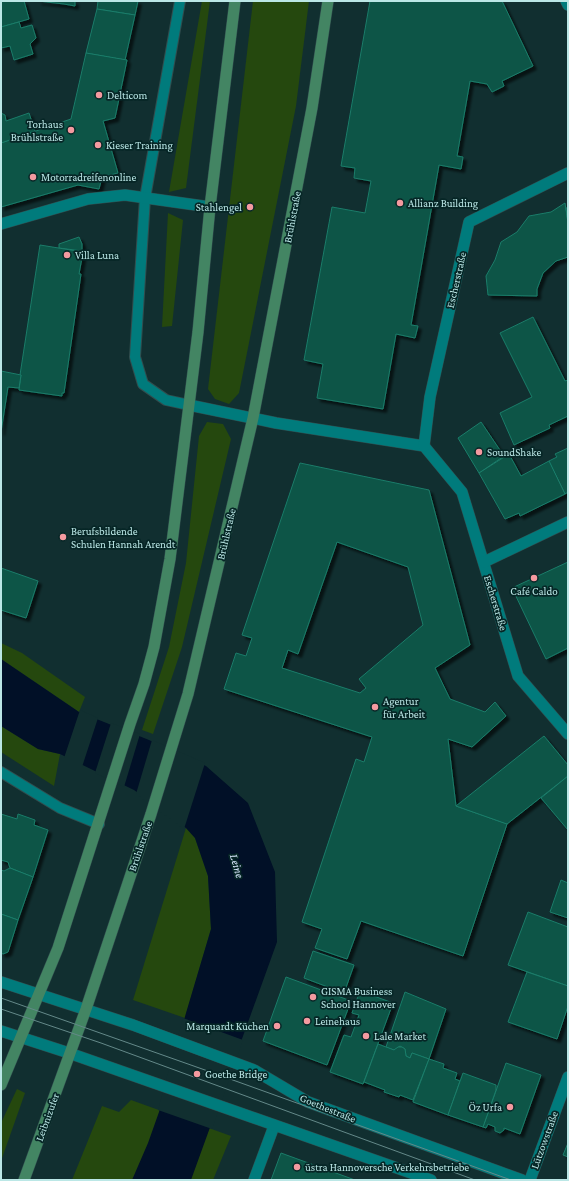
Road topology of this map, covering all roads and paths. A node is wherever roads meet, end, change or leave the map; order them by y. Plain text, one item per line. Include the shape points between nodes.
1 (180, 1) edge
2 (235, 1) edge
3 (328, 1) edge
4 (566, 1) edge
5 (568, 5) edge
6 (568, 173) edge
7 (145, 198) junction
8 (210, 207) junction
9 (1, 224) edge
10 (189, 405) junction
11 (253, 418) junction
12 (424, 446) junction
13 (568, 522) edge
14 (484, 562) junction
15 (568, 734) edge
16 (1, 772) edge
17 (99, 824) junction
18 (1, 982) edge
19 (40, 995) junction
20 (86, 1009) junction
21 (1, 1031) edge
22 (21, 1039) junction
23 (69, 1053) junction
24 (568, 1077) edge
25 (1, 1085) edge
26 (274, 1126) junction
27 (24, 1180) edge
28 (254, 1180) edge
29 (432, 1180) edge
30 (522, 1180) edge
31 (530, 1180) edge

1 - 7 lane
2 - 8 main road
3 - 11 main road, Brühlstraße via 312,108
4 - 5 street
6 - 12 street, Escherstraße via 469,222 430,397
7 - 8 street
7 - 9 street via 125,196 88,199
7 - 10 lane via 136,357 143,384 166,400
8 - 10 main road
10 - 11 street
10 - 17 main road via 170,559 154,647
11 - 12 street
11 - 20 main road, Brühlstraße via 188,694
12 - 14 street, Escherstraße via 462,492
13 - 14 street
14 - 15 street, Escherstraße via 518,676
16 - 17 lane via 60,808
17 - 19 main road
18 - 19 street, Goethestraße
19 - 20 street, Goethestraße
19 - 22 main road
20 - 23 main road, Brühlstraße
20 - 30 street, Goethestraße via 254,1070 308,1102
21 - 22 street
22 - 23 street
22 - 25 main road
23 - 26 street
23 - 27 main road, Leibnizufer
24 - 31 street, Lützowstraße
26 - 28 street
26 - 29 street

